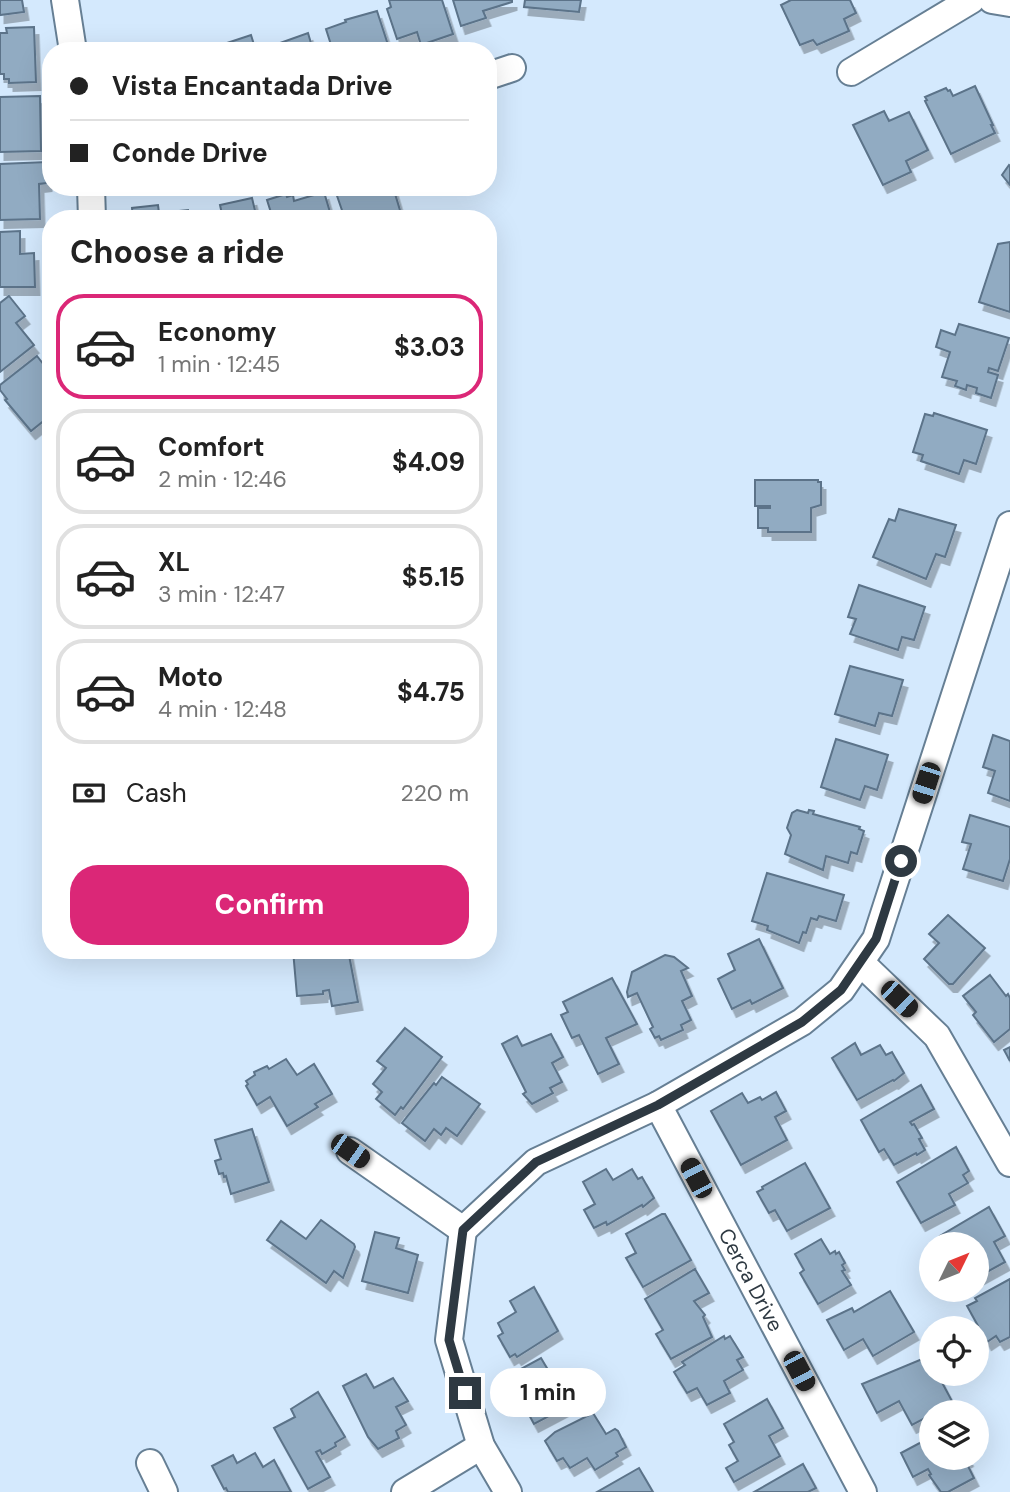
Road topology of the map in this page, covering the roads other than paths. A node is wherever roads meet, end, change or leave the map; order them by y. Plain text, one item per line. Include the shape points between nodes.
1 (65, 0) edge
2 (971, 0) edge
3 (992, 0) edge
4 (1010, 2) edge
5 (72, 42) edge
6 (851, 72) dead end
7 (1010, 525) edge
8 (861, 963) junction
9 (658, 1105) junction
10 (350, 1151) dead end
11 (1010, 1163) edge
12 (463, 1230) junction
13 (481, 1446) junction
14 (150, 1463) dead end
15 (164, 1492) edge
16 (405, 1492) edge
17 (508, 1492) edge
18 (863, 1492) edge

1 - 5 street
2 - 6 street
3 - 4 street
7 - 8 street via 876,939
8 - 9 street via 841,990 802,1022
8 - 11 street via 937,1036
9 - 12 street via 536,1162
9 - 18 street, Cerca Drive
10 - 12 street
12 - 13 street via 449,1340
13 - 16 street
13 - 17 street
14 - 15 street

